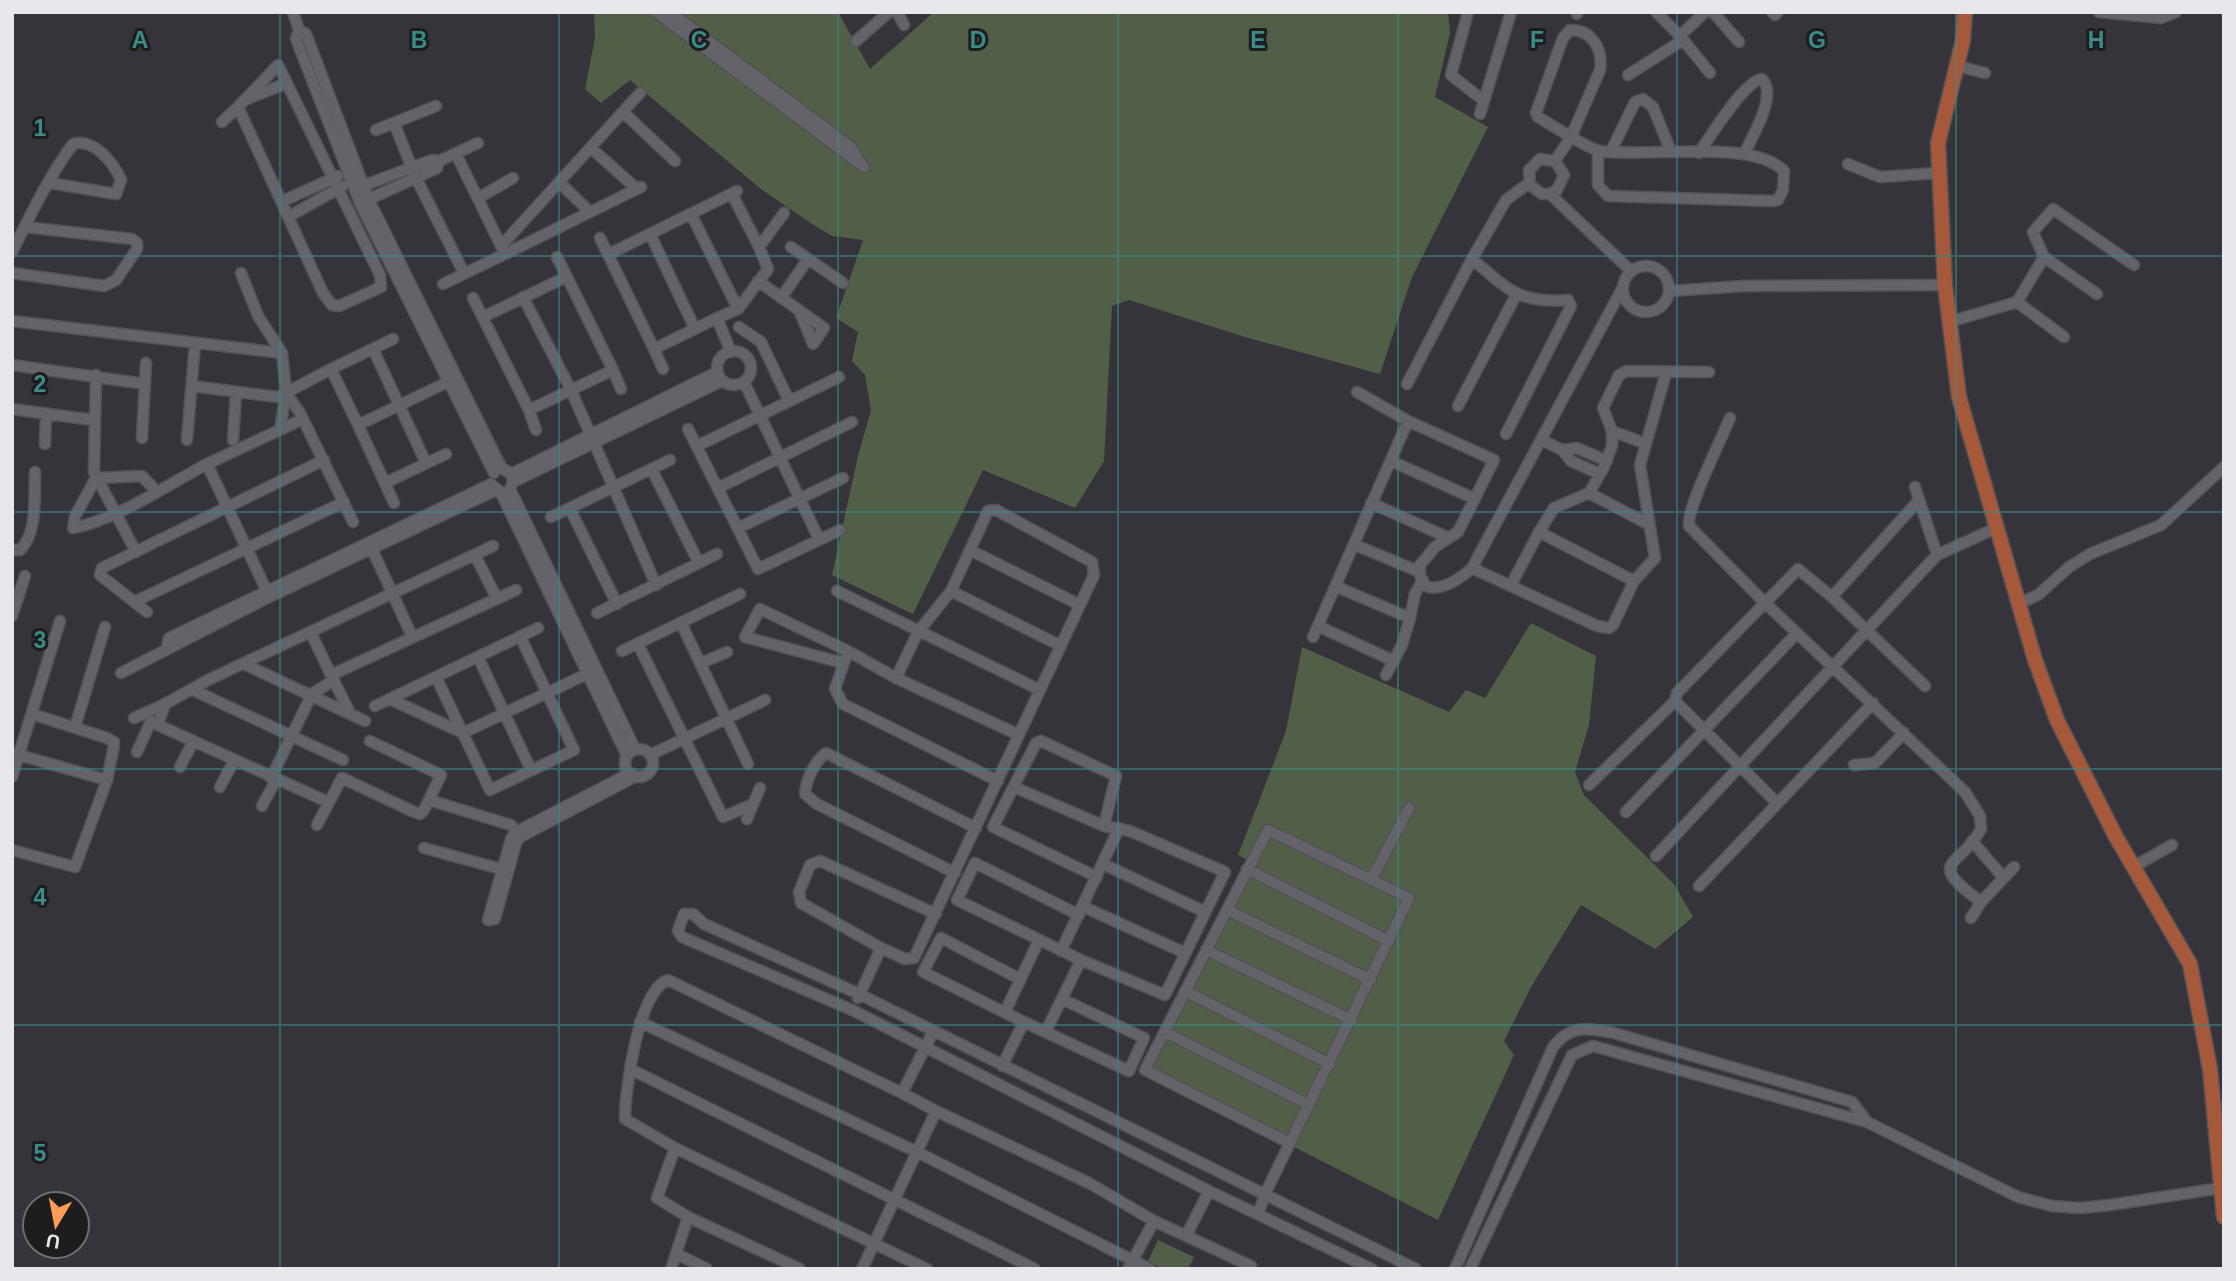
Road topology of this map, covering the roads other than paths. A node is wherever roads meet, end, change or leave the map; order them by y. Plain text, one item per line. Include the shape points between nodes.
1 (293, 12) edge
2 (656, 12) edge
3 (670, 12) edge
4 (889, 12) edge
5 (897, 12) edge
6 (1468, 12) edge
7 (1511, 12) edge
8 (1656, 12) edge
9 (1705, 12) edge
10 (1713, 12) edge
11 (1772, 12) edge
12 (1778, 12) edge
13 (1965, 12) edge
14 (2099, 12) edge
15 (2176, 12) edge
16 (2162, 15) edge
17 (905, 25) dead end
18 (299, 30) junction
19 (1681, 38) junction
20 (856, 41) dead end
21 (1739, 42) dead end
22 (1957, 66) junction
23 (1710, 73) dead end
24 (1984, 73) dead end
25 (1628, 75) dead end
26 (287, 83) junction
27 (640, 93) dead end
28 (1484, 101) junction
29 (241, 103) junction
30 (436, 106) dead end
31 (624, 113) junction
32 (1480, 114) dead end
33 (222, 122) dead end
34 (394, 123) junction
35 (376, 130) dead end
36 (1572, 137) junction
37 (478, 143) dead end
38 (591, 148) junction
39 (1598, 151) junction
40 (1611, 151) junction
41 (1671, 152) junction
42 (1699, 153) junction
43 (456, 154) junction
44 (1744, 154) junction
45 (675, 161) dead end
46 (1555, 161) junction
47 (1848, 164) dead end
48 (414, 173) junction
49 (1938, 173) junction
50 (513, 178) dead end
51 (354, 182) junction
52 (50, 183) junction
53 (336, 183) junction
54 (1530, 183) junction
55 (561, 184) junction
56 (1550, 194) junction
57 (478, 198) junction
58 (283, 201) junction
59 (364, 202) junction
60 (590, 212) junction
61 (784, 213) dead end
62 (691, 214) junction
63 (288, 216) junction
64 (529, 219) junction
65 (774, 226) junction
66 (25, 227) junction
67 (650, 234) junction
68 (752, 234) junction
69 (543, 236) junction
70 (600, 238) dead end
71 (759, 247) junction
72 (791, 247) dead end
73 (503, 250) junction
74 (12, 252) edge
75 (609, 254) junction
76 (557, 257) dead end
77 (2044, 257) junction
78 (808, 259) junction
79 (1472, 260) junction
80 (2134, 265) dead end
81 (1631, 271) junction
82 (12, 273) edge
83 (241, 273) dead end
84 (464, 273) junction
85 (566, 277) junction
86 (758, 281) junction
87 (843, 283) dead end
88 (443, 284) dead end
89 (1945, 285) junction
90 (1623, 286) junction
91 (1669, 291) junction
92 (2097, 294) dead end
93 (1516, 295) junction
94 (523, 297) junction
95 (472, 298) dead end
96 (781, 298) junction
97 (2017, 302) junction
98 (738, 309) junction
99 (799, 310) dead end
100 (483, 317) junction
101 (717, 318) junction
102 (12, 321) edge
103 (1949, 322) junction
104 (738, 327) dead end
105 (695, 329) junction
106 (2064, 337) dead end
107 (393, 339) dead end
108 (195, 343) junction
109 (373, 349) junction
110 (654, 349) junction
111 (730, 352) junction
112 (282, 353) junction
113 (146, 363) dead end
114 (12, 365) edge
115 (331, 369) junction
116 (663, 369) dead end
117 (613, 370) junction
118 (1709, 372) dead end
119 (1666, 373) junction
120 (96, 375) junction
121 (719, 377) junction
122 (839, 377) dead end
123 (452, 380) junction
124 (744, 383) junction
125 (145, 384) junction
126 (1407, 384) dead end
127 (192, 386) junction
128 (621, 389) dead end
129 (571, 390) junction
130 (1357, 392) dead end
131 (236, 393) junction
132 (286, 393) junction
133 (789, 401) junction
134 (399, 405) junction
135 (1458, 406) dead end
136 (12, 409) edge
137 (529, 410) junction
138 (46, 414) junction
139 (759, 415) junction
140 (1730, 418) dead end
141 (303, 419) junction
142 (93, 420) junction
143 (1408, 421) junction
144 (852, 422) dead end
145 (358, 425) junction
146 (280, 429) junction
147 (688, 429) dead end
148 (536, 430) dead end
149 (1612, 431) junction
150 (1506, 434) dead end
151 (142, 438) dead end
152 (187, 440) dead end
153 (233, 440) dead end
154 (591, 440) junction
155 (1542, 440) junction
156 (1644, 443) junction
157 (45, 444) dead end
158 (697, 446) junction
159 (1563, 450) junction
160 (446, 454) dead end
161 (780, 458) junction
162 (324, 460) junction
163 (670, 460) dead end
164 (1391, 461) junction
165 (1607, 461) junction
166 (426, 463) junction
167 (207, 464) junction
168 (2224, 467) edge
169 (653, 470) junction
170 (36, 472) dead end
171 (1600, 474) junction
172 (96, 478) junction
173 (843, 478) dead end
174 (502, 481) junction
175 (385, 483) junction
176 (1915, 487) dead end
177 (718, 488) junction
178 (612, 489) junction
179 (156, 491) junction
180 (1589, 493) junction
181 (799, 498) junction
182 (1475, 499) junction
183 (1918, 501) junction
184 (344, 502) junction
185 (394, 503) dead end
186 (1371, 503) junction
187 (229, 506) junction
188 (570, 509) junction
189 (114, 512) junction
190 (551, 517) dead end
191 (353, 522) dead end
192 (1648, 524) junction
193 (738, 528) junction
194 (1996, 528) junction
195 (839, 530) dead end
196 (1539, 531) junction
197 (1449, 538) junction
198 (819, 539) junction
199 (493, 545) dead end
200 (1355, 545) junction
201 (371, 547) junction
202 (248, 549) junction
203 (12, 550) edge
204 (970, 550) junction
205 (136, 552) junction
206 (717, 554) dead end
207 (475, 555) junction
208 (1937, 555) junction
209 (699, 563) junction
210 (1472, 568) junction
211 (25, 576) dead end
212 (1421, 576) junction
213 (1634, 581) junction
214 (656, 585) junction
215 (1511, 585) junction
216 (1337, 587) junction
217 (516, 590) dead end
218 (837, 591) dead end
219 (951, 591) junction
220 (267, 594) junction
221 (392, 594) junction
222 (740, 594) dead end
223 (1832, 597) junction
224 (497, 599) junction
225 (134, 602) junction
226 (1765, 603) junction
227 (617, 604) junction
228 (1080, 604) junction
229 (2018, 604) junction
230 (148, 612) dead end
231 (597, 614) dead end
232 (12, 616) edge
233 (1410, 618) junction
234 (60, 621) dead end
235 (681, 622) junction
236 (105, 627) dead end
237 (1320, 627) junction
238 (538, 628) dead end
239 (1867, 630) junction
240 (918, 632) junction
241 (312, 633) junction
242 (1797, 633) junction
243 (412, 636) junction
244 (520, 636) junction
245 (1313, 637) dead end
246 (638, 644) junction
247 (1061, 646) junction
248 (622, 651) dead end
249 (848, 651) junction
250 (727, 652) dead end
251 (478, 657) junction
252 (1394, 661) junction
253 (701, 663) junction
254 (843, 663) junction
255 (244, 664) junction
256 (1833, 665) junction
257 (592, 672) junction
258 (121, 673) dead end
259 (1386, 675) dead end
260 (332, 677) junction
261 (436, 677) junction
262 (896, 678) junction
263 (1925, 686) dead end
264 (193, 690) junction
265 (1040, 690) junction
266 (547, 693) junction
267 (312, 694) junction
268 (390, 699) junction
269 (765, 700) dead end
270 (1675, 701) junction
271 (1873, 703) junction
272 (165, 704) junction
273 (375, 706) dead end
274 (349, 711) junction
275 (506, 713) junction
276 (32, 714) junction
277 (727, 718) junction
278 (365, 721) dead end
279 (154, 723) junction
280 (75, 727) junction
281 (1702, 730) junction
282 (463, 733) junction
283 (1904, 733) junction
284 (1019, 735) junction
285 (292, 737) junction
286 (685, 739) junction
287 (370, 741) dead end
288 (193, 742) junction
289 (137, 752) dead end
290 (631, 752) junction
291 (16, 754) edge
292 (650, 755) junction
293 (343, 760) dead end
294 (234, 761) junction
295 (748, 764) dead end
296 (1741, 764) junction
297 (1854, 765) dead end
298 (180, 767) dead end
299 (531, 770) junction
300 (632, 774) junction
301 (12, 777) edge
302 (273, 779) junction
303 (107, 780) junction
304 (998, 781) junction
305 (1589, 785) dead end
306 (1014, 787) junction
307 (220, 788) dead end
308 (760, 788) dead end
309 (429, 800) junction
310 (328, 802) junction
311 (1777, 803) junction
312 (753, 804) junction
313 (262, 806) dead end
314 (1409, 808) dead end
315 (1626, 812) dead end
316 (747, 819) dead end
317 (317, 825) dead end
318 (1104, 826) junction
319 (976, 828) junction
320 (1119, 828) junction
321 (518, 834) junction
322 (1972, 841) junction
323 (2172, 845) dead end
324 (424, 848) dead end
325 (12, 850) edge
326 (1656, 856) dead end
327 (1104, 864) junction
328 (2014, 867) dead end
329 (2133, 867) junction
330 (1247, 869) junction
331 (955, 873) junction
332 (1097, 877) junction
333 (2003, 877) junction
334 (1371, 880) junction
335 (1699, 886) dead end
336 (1981, 902) junction
337 (1227, 910) junction
338 (1081, 911) junction
339 (1205, 912) junction
340 (936, 915) junction
341 (1971, 918) dead end
342 (1389, 941) junction
343 (1038, 942) junction
344 (881, 948) junction
345 (1206, 950) junction
346 (1061, 951) junction
347 (1185, 953) junction
348 (1081, 960) junction
349 (1020, 979) junction
350 (1371, 980) junction
351 (1185, 991) junction
352 (859, 994) junction
353 (1062, 999) junction
354 (852, 1010) junction
355 (1004, 1012) junction
356 (1352, 1020) junction
357 (640, 1022) junction
358 (1024, 1022) junction
359 (1046, 1031) junction
360 (933, 1032) junction
361 (1164, 1032) junction
362 (926, 1049) junction
363 (1330, 1064) junction
364 (1002, 1066) junction
365 (629, 1069) junction
366 (902, 1093) junction
367 (1309, 1105) junction
368 (936, 1111) junction
369 (1867, 1122) junction
370 (1290, 1143) junction
371 (675, 1148) junction
372 (917, 1152) junction
373 (1208, 1167) junction
374 (1205, 1188) junction
375 (2221, 1188) junction
376 (1265, 1194) junction
377 (895, 1199) junction
378 (1259, 1212) junction
379 (688, 1217) junction
380 (2224, 1217) edge
381 (1154, 1221) junction
382 (1187, 1234) junction
383 (874, 1242) junction
384 (677, 1254) junction
385 (1131, 1264) edge
386 (671, 1269) edge
387 (707, 1269) edge
388 (800, 1269) edge
389 (862, 1269) edge
390 (927, 1269) edge
391 (1035, 1269) edge
392 (1150, 1269) edge
393 (1250, 1269) edge
394 (1372, 1269) edge
395 (1416, 1269) edge
396 (1455, 1269) edge
397 (1470, 1269) edge

1 - 18 street
2 - 3 street via 864,167 850,147
4 - 20 street
5 - 17 street
6 - 28 street via 1451,75
7 - 28 street
8 - 19 street
9 - 19 street
10 - 21 street
11 - 12 street
13 - 22 main road
14 - 16 street
15 - 16 street
18 - 51 street via 306,34
18 - 51 street via 296,39
19 - 23 street
19 - 25 street
22 - 24 street
22 - 49 main road via 1940,128
26 - 29 street
26 - 29 street via 278,65
26 - 53 street
27 - 31 street
28 - 32 street
29 - 33 street
29 - 58 street
30 - 34 street
31 - 38 street
31 - 45 street
34 - 35 street
34 - 48 street
36 - 36 street via 1601,60 1595,41 1575,30 1563,38 1536,113
36 - 39 street
36 - 46 street
37 - 43 street
38 - 55 street
38 - 60 street via 639,188
39 - 40 street
39 - 44 street via 1598,184 1608,196 1778,200 1784,171 1770,159
40 - 41 street
40 - 41 street via 1635,102 1643,99 1653,107
41 - 42 street
42 - 44 street
42 - 44 street via 1740,96 1762,79 1767,97
43 - 48 street via 439,161 437,168
43 - 57 street
46 - 54 street via 1533,163
46 - 56 street via 1561,167 1562,183
47 - 49 street via 1880,177
48 - 51 street
48 - 59 street
48 - 84 street
49 - 89 main road
50 - 57 street
51 - 53 street
51 - 59 street
52 - 52 street via 77,142 101,152 121,180 116,194
52 - 66 street
53 - 58 street
53 - 63 street
53 - 63 street via 380,275 381,287 340,306 332,305
54 - 56 street via 1535,190
54 - 79 street via 1506,200
55 - 60 street
55 - 64 street
56 - 81 street
57 - 73 street
58 - 63 street
59 - 123 street
60 - 69 street
61 - 65 street
62 - 67 street
62 - 68 street via 734,193
62 - 98 street
64 - 69 street
64 - 73 street
65 - 68 street
65 - 71 street
66 - 74 street
66 - 82 street via 132,239 137,249 116,280 104,286
67 - 75 street
67 - 105 street
68 - 71 street
69 - 73 street
70 - 75 street
71 - 86 street via 768,269
72 - 78 street
73 - 84 street
75 - 110 street
76 - 85 street
77 - 80 street via 2033,232 2053,209
77 - 92 street
77 - 97 street
78 - 87 street
78 - 96 street
79 - 93 street
79 - 126 street
81 - 90 street
81 - 91 street via 1642,266 1660,270
83 - 112 street via 258,316
84 - 88 street
85 - 94 street
85 - 117 street
86 - 96 street
86 - 98 street
89 - 91 street
89 - 103 main road
90 - 91 street via 1628,303 1644,312 1661,306
90 - 155 street
93 - 135 street
93 - 150 street via 1541,301 1568,300 1571,306
94 - 100 street
94 - 129 street
95 - 100 street
96 - 99 street
97 - 103 street
97 - 106 street
98 - 101 street
100 - 137 street
101 - 105 street
101 - 111 street
102 - 108 street
103 - 194 main road via 1959,397
104 - 133 street via 761,342
105 - 110 street
107 - 109 street
108 - 112 street
108 - 127 street
109 - 115 street
109 - 134 street
110 - 116 street
111 - 121 street via 719,359
111 - 124 street via 738,352 750,362
112 - 132 street
113 - 125 street
114 - 120 street
115 - 132 street
115 - 145 street
117 - 128 street
117 - 129 street
118 - 119 street
119 - 149 street via 1627,371 1619,375 1603,408
119 - 156 street
120 - 125 street
120 - 142 street
121 - 124 street via 729,385
121 - 154 street
122 - 133 street
123 - 134 street
123 - 174 street
124 - 139 street
125 - 151 street
127 - 131 street
127 - 152 street
129 - 137 street
129 - 154 street
130 - 143 street
131 - 132 street via 264,397
131 - 153 street
132 - 141 street
132 - 146 street
133 - 139 street
134 - 145 street
134 - 166 street
136 - 138 street
137 - 148 street
138 - 142 street
138 - 157 street
139 - 158 street
139 - 161 street
140 - 226 street via 1688,519 1700,538
141 - 146 street
141 - 162 street
142 - 172 street
143 - 164 street
143 - 182 street via 1492,458 1494,465
144 - 161 street
145 - 175 street
146 - 167 street
147 - 158 street
149 - 156 street
149 - 165 street
154 - 174 street
154 - 178 street
155 - 159 street
155 - 210 street
156 - 192 street via 1640,481
158 - 177 street
159 - 165 street via 1577,448
159 - 171 street via 1570,461
160 - 166 street
161 - 177 street
161 - 181 street
162 - 184 street
162 - 187 street
163 - 169 street
164 - 182 street
164 - 186 street
165 - 171 street
166 - 175 street
167 - 179 street
167 - 187 street
168 - 229 street via 2161,525 2090,554 2038,595
169 - 178 street
169 - 209 street
170 - 203 street via 32,526 24,546
171 - 180 street
172 - 179 street via 142,476
172 - 189 street
172 - 189 street via 73,528
173 - 181 street
174 - 201 street
174 - 257 street
175 - 185 street
176 - 183 street
177 - 193 street
178 - 188 street
178 - 214 street
179 - 189 street
180 - 192 street
180 - 196 street via 1554,508
181 - 193 street
181 - 198 street
182 - 197 street via 1458,532
183 - 208 street
183 - 223 street
184 - 191 street
184 - 202 street
186 - 197 street
186 - 200 street
187 - 202 street
187 - 205 street
188 - 190 street
188 - 227 street
189 - 205 street
192 - 213 street via 1655,558
193 - 198 street via 758,569
194 - 208 street
194 - 229 main road
195 - 198 street
196 - 213 street
196 - 215 street
197 - 212 street via 1423,559
199 - 207 street
200 - 212 street
200 - 216 street
201 - 220 street
201 - 221 street
202 - 220 street
202 - 225 street
204 - 219 street
204 - 228 street
204 - 228 street via 988,511 996,510 1092,562 1094,575
205 - 225 street via 100,572
206 - 209 street
207 - 221 street
207 - 224 street
208 - 239 street
209 - 214 street
210 - 212 street via 1439,589
210 - 215 street
211 - 232 street
212 - 233 street
213 - 215 street via 1613,625 1604,628
214 - 227 street
216 - 233 street
216 - 237 street
217 - 224 street
218 - 240 street
219 - 240 street
219 - 247 street
220 - 258 street via 169,638 167,648
221 - 241 street
221 - 243 street
222 - 235 street
223 - 226 street via 1797,569
223 - 239 street
224 - 243 street
225 - 230 street
226 - 242 street
226 - 270 street via 1676,693
227 - 231 street
228 - 247 street
229 - 329 main road via 2057,720
233 - 252 street
234 - 276 street
235 - 246 street
235 - 253 street
236 - 280 street
237 - 245 street
237 - 252 street
238 - 244 street
239 - 256 street
239 - 263 street
240 - 262 street
240 - 265 street
241 - 255 street
241 - 260 street
242 - 256 street
242 - 281 street
243 - 260 street
244 - 251 street
244 - 266 street
246 - 248 street
246 - 286 street
247 - 265 street
249 - 254 street
249 - 254 street via 760,609 746,637
249 - 262 street
250 - 253 street
251 - 261 street
251 - 275 street
252 - 259 street
253 - 277 street
254 - 304 street via 835,689 843,704
255 - 264 street
255 - 267 street
256 - 271 street
256 - 296 street
257 - 266 street
257 - 290 street
260 - 267 street
260 - 274 street
261 - 268 street
261 - 282 street
262 - 284 street
264 - 272 street
264 - 285 street
265 - 284 street
266 - 275 street
266 - 299 street via 574,750
267 - 274 street
267 - 285 street
268 - 273 street
268 - 282 street
269 - 277 street
270 - 281 street
270 - 305 street
271 - 283 street
271 - 311 street
272 - 279 street
272 - 279 street via 137,716
274 - 278 street
275 - 282 street
275 - 299 street
276 - 280 street
276 - 291 street
277 - 286 street
277 - 295 street
279 - 288 street
279 - 289 street
280 - 303 street via 114,742
281 - 296 street
281 - 315 street
282 - 299 street via 490,790
283 - 297 street via 1875,763
283 - 322 street via 1975,805 1982,824
284 - 304 street
285 - 293 street
285 - 302 street
286 - 292 street
286 - 312 street via 723,817
287 - 309 street via 441,775
288 - 294 street
288 - 298 street
290 - 292 street
290 - 300 street
291 - 301 street
291 - 303 street
292 - 300 street via 650,771
294 - 302 street
294 - 307 street
296 - 311 street
296 - 326 street
300 - 321 street
302 - 310 street
302 - 313 street
303 - 325 street via 75,867
304 - 319 street
306 - 318 street
306 - 318 street via 1041,741 1116,776
306 - 332 street via 993,827
308 - 312 street
309 - 310 street via 419,814 342,778
309 - 321 street via 511,825
310 - 317 street
311 - 335 street
312 - 316 street
314 - 334 street
318 - 320 street
319 - 331 street
319 - 331 street via 826,753 806,785 805,794 817,804
320 - 327 street
320 - 339 street via 1225,872
321 - 324 street via 505,870
322 - 333 street
322 - 336 street via 1951,861 1950,868 1954,882
323 - 329 street
327 - 332 street
327 - 339 street
328 - 333 street
329 - 375 main road via 2190,964 2208,1056
330 - 334 street via 1268,830
330 - 337 street
330 - 342 street
331 - 340 street
332 - 338 street
333 - 336 street
334 - 342 street via 1409,898
336 - 341 street
337 - 345 street
337 - 350 street
338 - 343 street via 975,863 957,900
338 - 346 street
338 - 347 street
339 - 347 street
340 - 344 street via 914,958 905,959
340 - 344 street via 820,861 810,866 799,892 801,903
342 - 350 street
343 - 346 street
343 - 349 street
344 - 352 street
345 - 351 street
345 - 356 street
346 - 348 street
347 - 348 street via 1165,995
348 - 353 street
349 - 355 street
349 - 355 street via 941,938 923,972
350 - 356 street
351 - 361 street
351 - 363 street
352 - 354 street
352 - 354 street via 704,924 693,914 680,919 682,937
352 - 360 street
353 - 359 street
353 - 359 street via 1144,1038 1129,1071
354 - 362 street
355 - 358 street
356 - 363 street
357 - 365 street
357 - 366 street via 660,985 668,980
357 - 372 street
358 - 359 street
358 - 364 street
360 - 362 street
360 - 364 street
361 - 367 street
361 - 370 street via 1145,1070
362 - 366 street
362 - 374 street
363 - 367 street
364 - 373 street
365 - 371 street via 626,1122
365 - 377 street
366 - 368 street
367 - 370 street
368 - 372 street
368 - 381 street via 1089,1183
369 - 375 street via 2018,1197 2052,1206 2090,1207
369 - 396 street via 1852,1102 1614,1033 1576,1029 1563,1034 1553,1047
369 - 397 street via 1601,1046 1587,1047 1572,1055
370 - 376 street
371 - 379 street via 657,1198
371 - 383 street
372 - 377 street
372 - 385 street
373 - 374 street
373 - 376 street
374 - 378 street
374 - 382 street
375 - 380 main road
376 - 378 street
376 - 395 street
377 - 383 street
377 - 391 street
378 - 394 street
379 - 384 street
379 - 388 street
381 - 382 street
381 - 385 street
382 - 393 street
383 - 389 street
383 - 390 street
384 - 386 street
384 - 387 street
385 - 392 street

